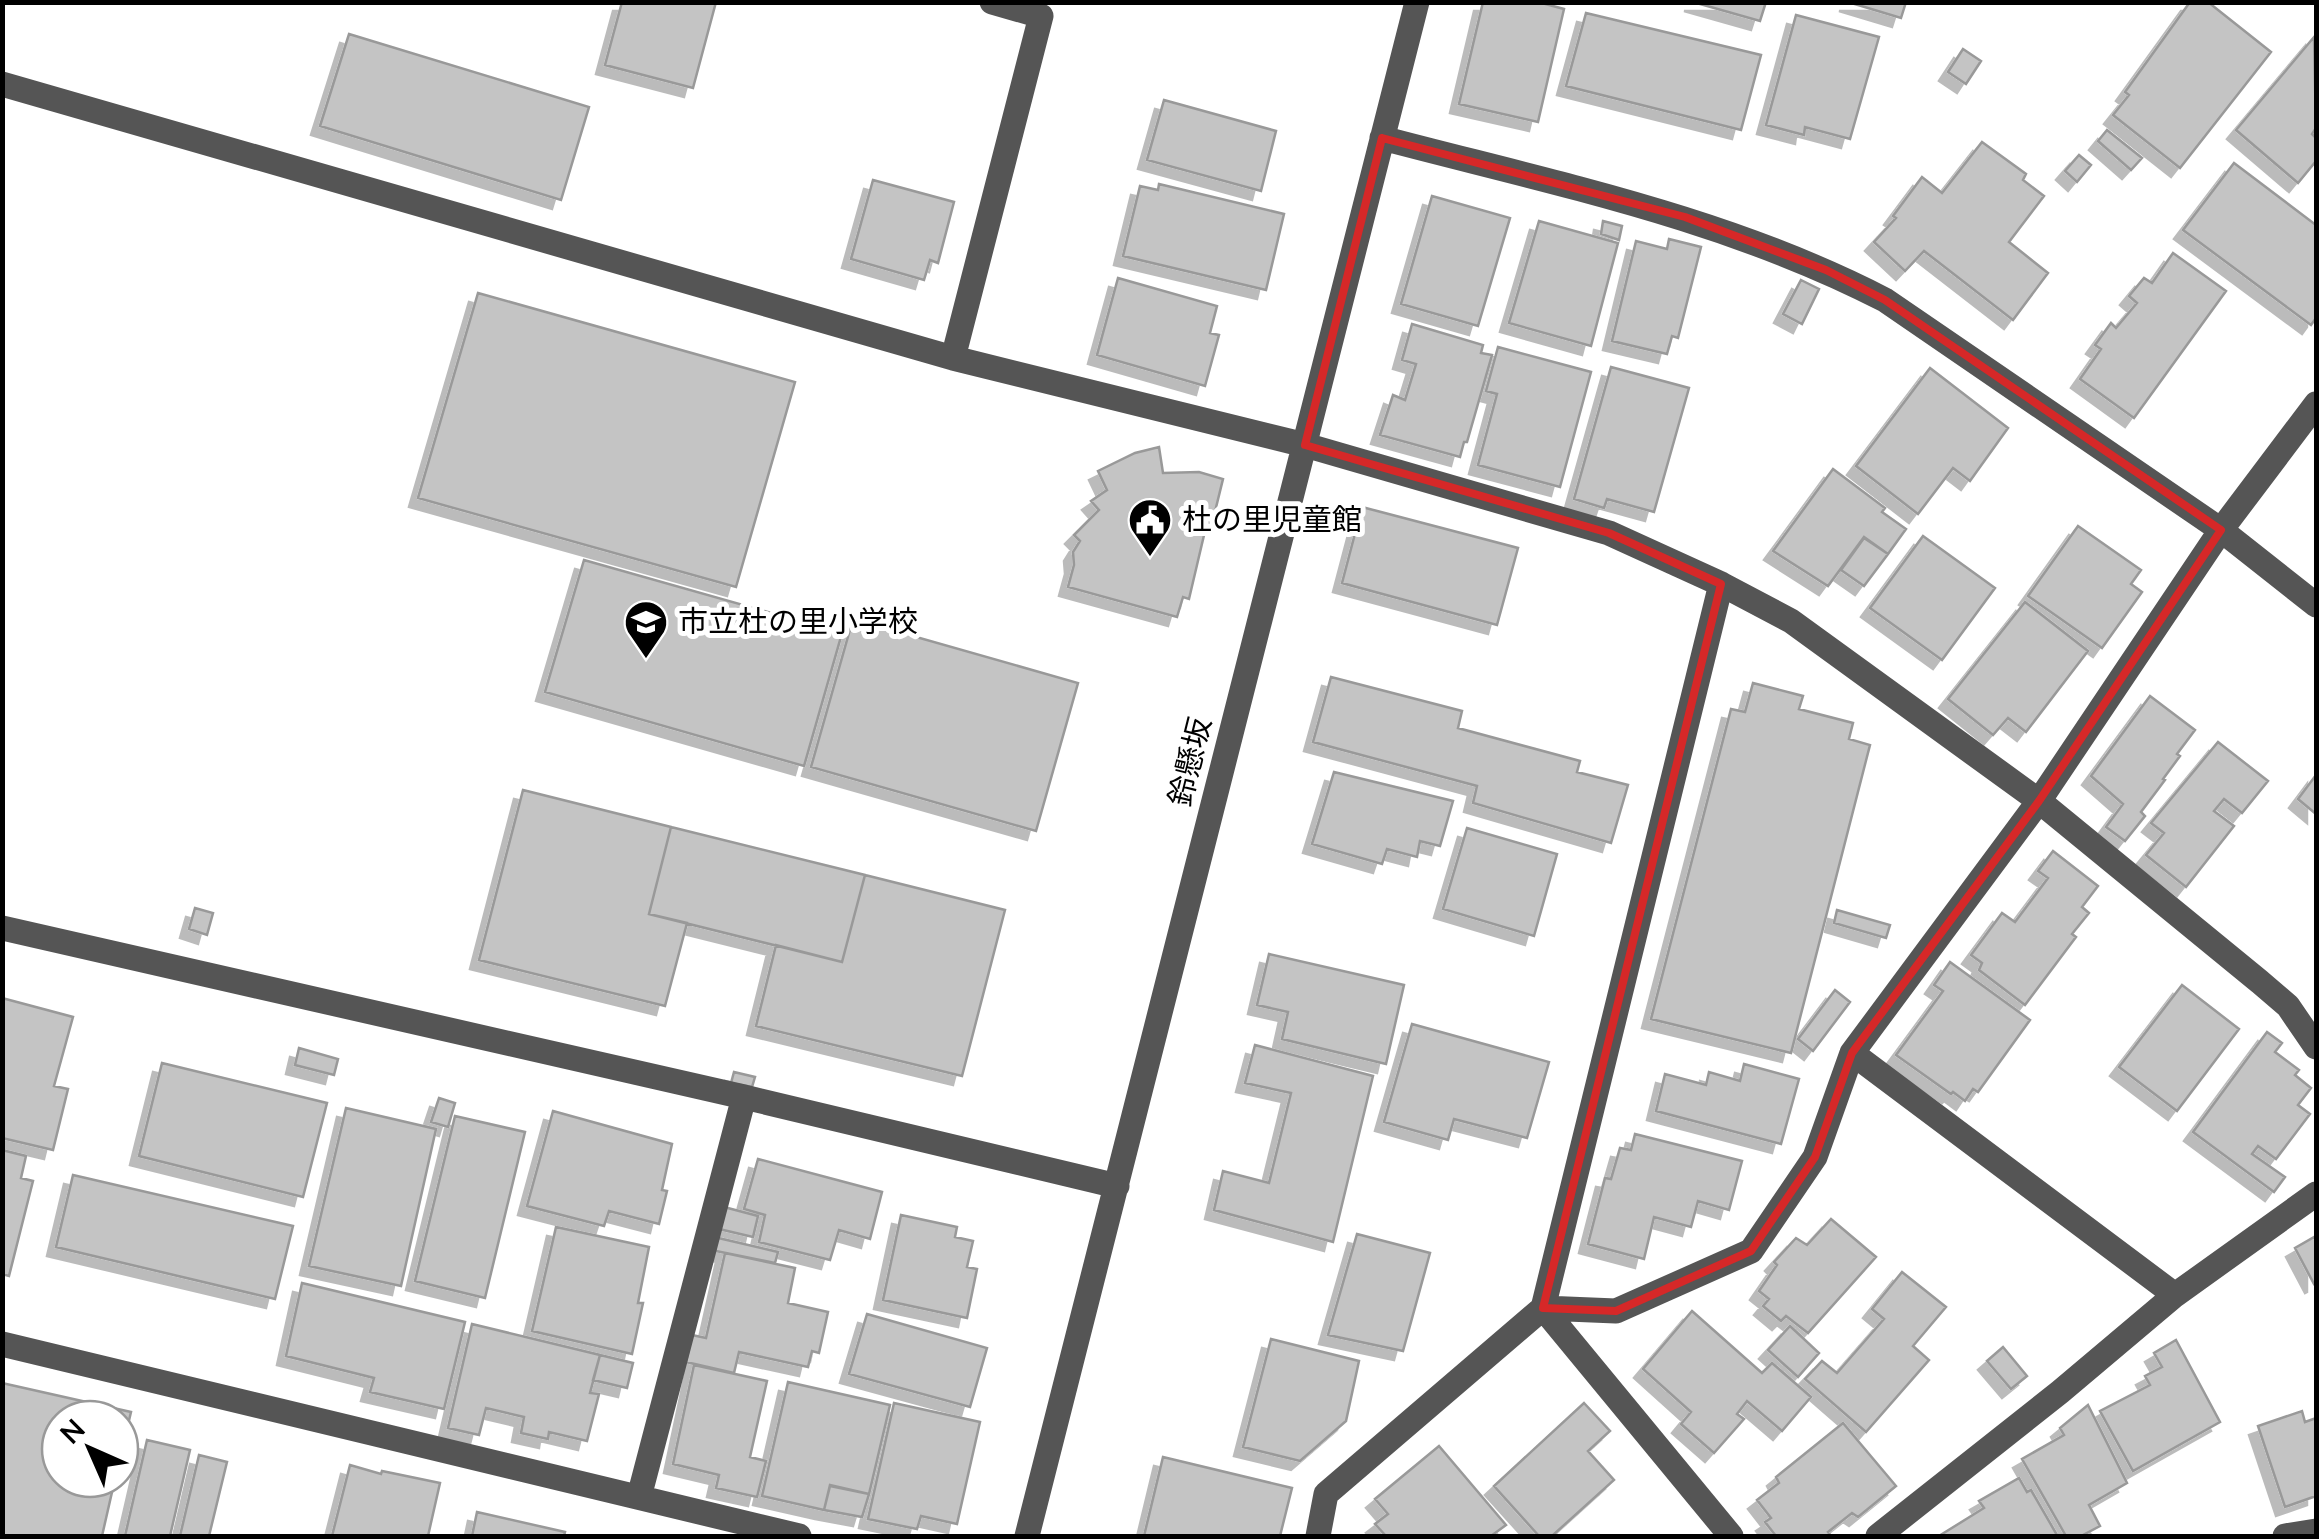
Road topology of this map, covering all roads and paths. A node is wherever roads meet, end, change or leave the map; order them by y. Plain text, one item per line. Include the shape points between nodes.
1 (992, 2) edge
2 (1416, 2) edge
3 (2, 84) edge
4 (1382, 138) junction
5 (953, 358) junction
6 (2316, 404) edge
7 (1304, 445) junction
8 (2222, 530) junction
9 (1721, 584) junction
10 (2316, 605) edge
11 (2038, 802) junction
12 (2, 928) edge
13 (2316, 1047) edge
14 (1852, 1053) junction
15 (744, 1097) junction
16 (1117, 1186) junction
17 (2316, 1194) edge
18 (2175, 1294) junction
19 (1543, 1308) junction
20 (2, 1344) edge
21 (639, 1497) junction
22 (2316, 1531) edge
23 (799, 1536) edge
24 (1027, 1536) edge
25 (1318, 1536) edge
26 (1731, 1536) edge
27 (1878, 1536) edge
28 (2286, 1536) edge

1 - 5 street via 1042,16
2 - 4 street, 鈴懸坂
3 - 5 street
4 - 7 street, 鈴懸坂
4 - 8 street via 1685,218 1826,270 1884,300
5 - 7 street
6 - 8 street
7 - 9 street via 1609,533
7 - 16 street, 鈴懸坂
8 - 10 street
8 - 11 street
9 - 11 street via 1791,621
9 - 19 street
11 - 13 street via 2288,1006
11 - 14 street
12 - 15 street
14 - 18 street
14 - 19 street via 1815,1157 1751,1251 1616,1311
15 - 16 street
15 - 21 street
16 - 24 street, 鈴懸坂
17 - 18 street
18 - 27 street
19 - 25 street via 1326,1494
19 - 26 street
20 - 21 street
21 - 23 street
22 - 28 street

